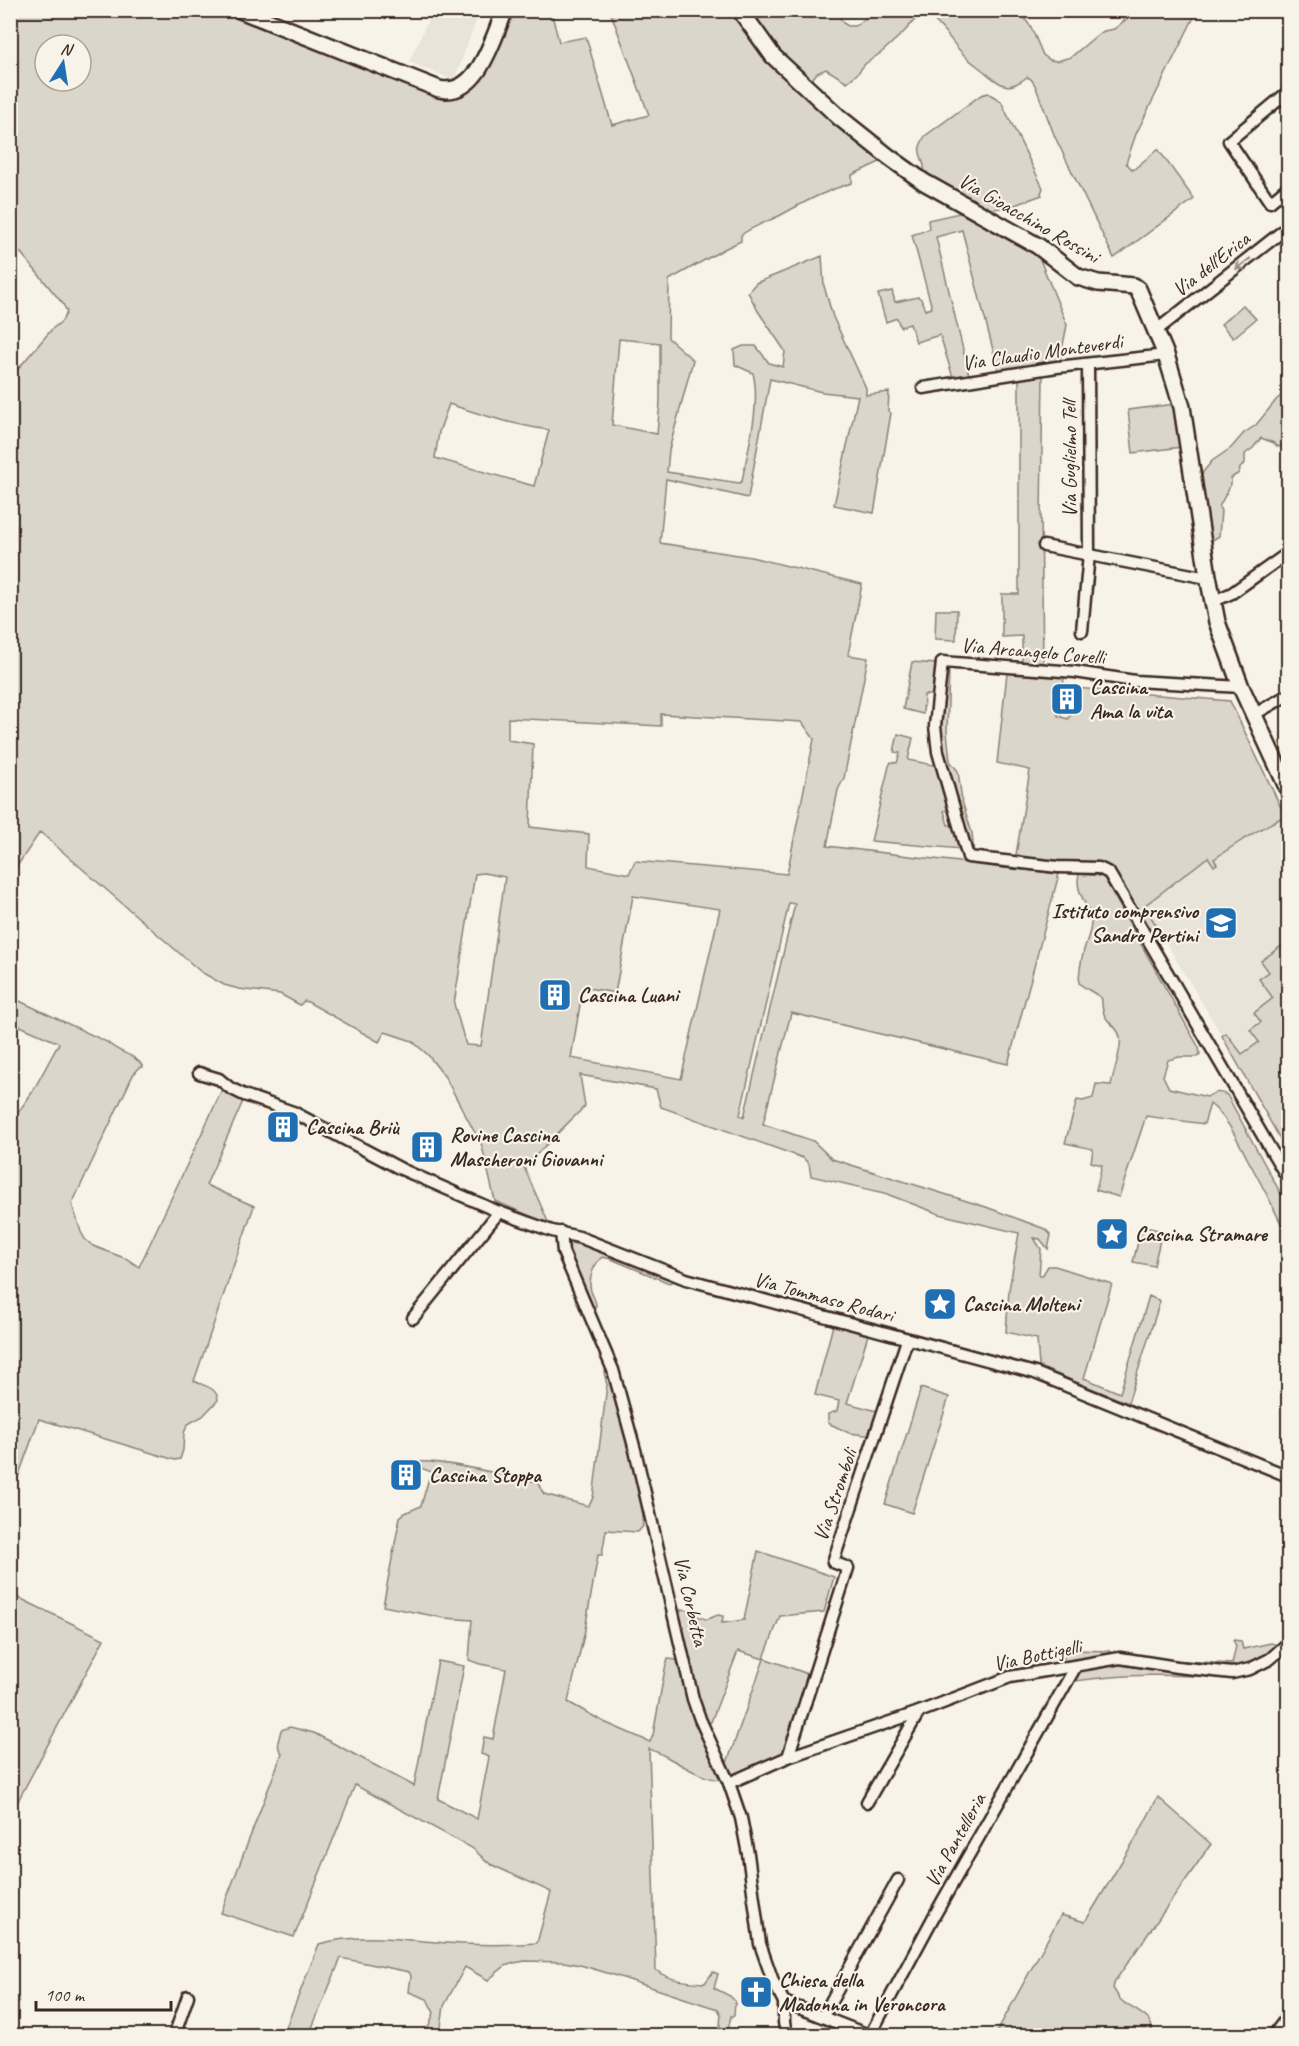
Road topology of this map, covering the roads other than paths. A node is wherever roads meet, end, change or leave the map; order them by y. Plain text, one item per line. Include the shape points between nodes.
1 (240, 10) edge
2 (505, 10) edge
3 (740, 10) edge
4 (274, 17) edge
5 (1288, 92) edge
6 (1288, 187) edge
7 (1288, 227) edge
8 (1156, 330) junction
9 (1166, 356) junction
10 (1088, 364) junction
11 (923, 388) dead end
12 (1044, 546) dead end
13 (1288, 553) edge
14 (1089, 554) junction
15 (1208, 576) junction
16 (1212, 602) junction
17 (1082, 631) dead end
18 (1241, 687) junction
19 (1288, 695) edge
20 (1253, 715) junction
21 (1288, 789) edge
22 (199, 1072) dead end
23 (1288, 1179) edge
24 (500, 1212) junction
25 (561, 1232) junction
26 (413, 1318) dead end
27 (907, 1340) junction
28 (1288, 1476) edge
29 (1288, 1642) edge
30 (1076, 1666) junction
31 (919, 1712) junction
32 (788, 1757) junction
33 (729, 1784) junction
34 (867, 1802) dead end
35 (898, 1880) dead end
36 (188, 1996) dead end
37 (784, 2007) junction
38 (823, 2016) junction
39 (1288, 2016) edge
40 (871, 2035) edge
41 (174, 2036) edge
42 (786, 2036) edge
43 (1273, 2036) edge

1 - 4 street
2 - 4 street via 483,61 458,83 441,86 428,84
3 - 8 street, Via Gioacchino Rossini via 773,57 889,157 924,182 1038,246 1078,277 1134,286
5 - 6 street via 1229,141 1270,202
7 -> 8 street, Via dell'Erica
8 - 9 street, Via Gioacchino Rossini
9 - 10 street, Via Claudio Monteverdi
9 - 15 street, Via Gioacchino Rossini via 1185,419
10 - 11 street, Via Claudio Monteverdi
10 - 14 street, Via Guglielmo Tell
12 - 14 street, Via Guglielmo Tell
13 - 16 street via 1232,593
14 - 15 street, Via Guglielmo Tell
14 - 17 street, Via Guglielmo Tell
15 - 16 street, Via Gioacchino Rossini
16 - 18 street, Via Gioacchino Rossini
18 - 20 street, Via Gioacchino Rossini
18 - 23 street, Via Arcangelo Corelli via 942,662 935,726 938,752 968,857 1058,867 1099,867 1109,873
19 - 20 street
20 - 21 street, Via Gioacchino Rossini
22 - 24 street, Via Tommaso Rodari via 244,1095 293,1112 401,1169
24 - 25 street, Via Tommaso Rodari
24 - 26 street
25 - 27 street, Via Tommaso Rodari via 686,1279
25 - 33 street, Via Corbetta via 563,1252 613,1370 693,1699
27 - 28 street, Via Tommaso Rodari via 1035,1373
27 - 32 street, Via Stromboli via 833,1562 848,1568
29 - 30 street, Via Bottigelli via 1270,1659 1232,1673 1120,1658
30 - 31 street, Via Bottigelli via 1010,1677
30 - 40 street, Via Pantelleria
31 - 32 street, Via Bottigelli
31 - 34 street
32 - 33 street, Via Bottigelli
33 - 37 street, Via Corbetta via 747,1844 760,1944
35 - 38 street
36 - 41 street
37 - 38 street
37 - 42 street
38 - 40 street
39 - 43 street

